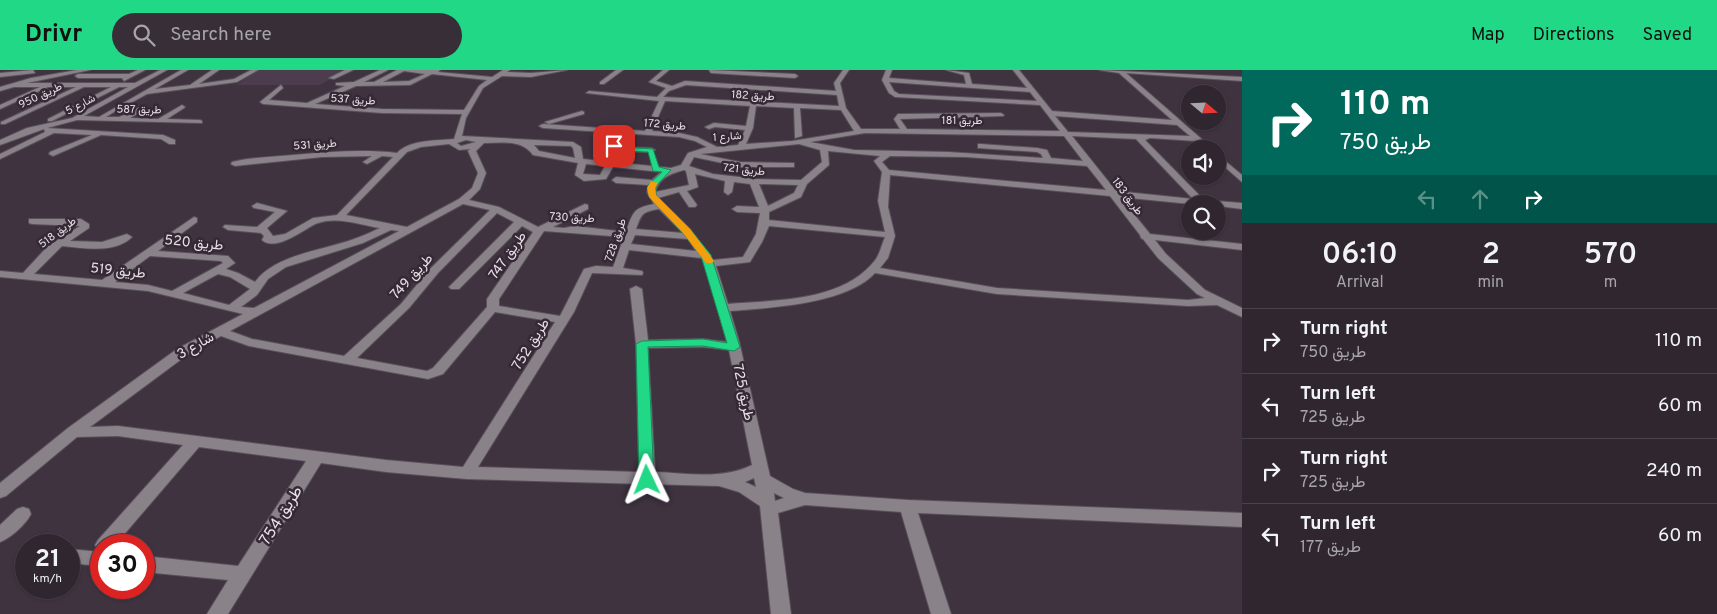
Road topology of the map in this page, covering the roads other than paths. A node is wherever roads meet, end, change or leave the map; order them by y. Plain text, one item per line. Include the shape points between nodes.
1 (43, 70) edge
2 (87, 70) edge
3 (164, 70) edge
4 (184, 70) edge
5 (216, 70) edge
6 (255, 70) edge
7 (350, 70) edge
8 (367, 70) edge
9 (385, 70) edge
10 (402, 70) edge
11 (407, 70) edge
12 (418, 70) edge
13 (456, 70) edge
14 (473, 70) edge
15 (528, 70) edge
16 (564, 70) edge
17 (620, 70) edge
18 (655, 70) edge
19 (666, 70) edge
20 (846, 70) edge
21 (889, 70) edge
22 (949, 70) edge
23 (1016, 70) edge
24 (1102, 70) edge
25 (69, 71) edge
26 (104, 71) edge
27 (141, 71) edge
28 (435, 71) edge
29 (552, 71) edge
30 (711, 71) edge
31 (1120, 71) junction
32 (79, 72) junction
33 (504, 72) edge
34 (793, 73) edge
35 (448, 74) junction
36 (0, 75) edge
37 (14, 75) junction
38 (519, 75) junction
39 (54, 76) junction
40 (131, 76) junction
41 (463, 76) junction
42 (332, 78) dead end
43 (492, 79) junction
44 (1242, 79) edge
45 (146, 80) junction
46 (885, 80) junction
47 (23, 82) junction
48 (31, 83) junction
49 (120, 83) junction
50 (374, 83) junction
51 (392, 83) junction
52 (602, 83) dead end
53 (353, 84) junction
54 (701, 84) junction
55 (50, 85) junction
56 (67, 85) junction
57 (86, 85) junction
58 (104, 85) junction
59 (137, 85) junction
60 (14, 86) junction
61 (969, 86) junction
62 (189, 87) junction
63 (281, 87) dead end
64 (673, 88) junction
65 (0, 90) edge
66 (796, 90) junction
67 (1030, 90) junction
68 (146, 92) junction
69 (704, 92) dead end
70 (589, 93) dead end
71 (839, 93) junction
72 (896, 95) junction
73 (0, 99) edge
74 (661, 99) junction
75 (981, 100) junction
76 (1041, 103) junction
77 (753, 104) junction
78 (308, 105) junction
79 (899, 106) dead end
80 (0, 107) edge
81 (182, 107) dead end
82 (797, 107) junction
83 (119, 108) junction
84 (843, 108) junction
85 (51, 110) dead end
86 (466, 112) junction
87 (582, 113) dead end
88 (1049, 113) junction
89 (102, 116) dead end
90 (1001, 116) junction
91 (715, 117) dead end
92 (77, 118) junction
93 (119, 120) junction
94 (1, 121) edge
95 (158, 121) junction
96 (64, 122) junction
97 (200, 122) dead end
98 (46, 123) junction
99 (1181, 123) joint
100 (462, 124) junction
101 (750, 124) junction
102 (709, 127) dead end
103 (583, 128) junction
104 (35, 129) junction
105 (542, 129) junction
106 (1188, 130) edge
107 (52, 131) junction
108 (905, 131) junction
109 (859, 132) junction
110 (932, 132) junction
111 (1024, 132) junction
112 (648, 133) junction
113 (1065, 133) junction
114 (100, 134) junction
115 (576, 135) junction
116 (1141, 138) junction
117 (616, 139) junction
118 (799, 139) junction
119 (938, 139) dead end
120 (1198, 139) joint
121 (654, 141) junction
122 (172, 142) dead end
123 (477, 142) junction
124 (530, 142) junction
125 (456, 143) junction
126 (0, 144) edge
127 (743, 144) junction
128 (22, 146) junction
129 (981, 146) dead end
130 (712, 147) junction
131 (943, 147) dead end
132 (824, 149) junction
133 (651, 150) junction
134 (694, 150) junction
135 (610, 152) dead end
136 (4, 153) edge
137 (382, 153) junction
138 (53, 154) dead end
139 (888, 154) junction
140 (948, 154) junction
141 (398, 155) junction
142 (0, 157) edge
143 (1048, 161) junction
144 (367, 162) dead end
145 (477, 162) junction
146 (581, 162) junction
147 (235, 164) dead end
148 (741, 164) junction
149 (1089, 164) junction
150 (1226, 164) edge
151 (613, 165) junction
152 (791, 165) dead end
153 (629, 166) junction
154 (687, 169) junction
155 (1231, 169) junction
156 (665, 170) junction
157 (1242, 170) edge
158 (886, 172) junction
159 (730, 179) junction
160 (752, 180) junction
161 (1242, 180) edge
162 (803, 183) junction
163 (653, 189) junction
164 (678, 190) junction
165 (728, 192) dead end
166 (1111, 193) junction
167 (1194, 195) edge
168 (1181, 199) edge
169 (462, 201) junction
170 (1226, 204) edge
171 (692, 205) dead end
172 (257, 206) dead end
173 (661, 206) junction
174 (1242, 206) edge
175 (586, 207) dead end
176 (496, 209) junction
177 (737, 209) dead end
178 (766, 210) junction
179 (341, 217) junction
180 (194, 220) dead end
181 (32, 221) dead end
182 (521, 221) junction
183 (766, 223) junction
184 (391, 226) junction
185 (228, 227) dead end
186 (541, 229) junction
187 (261, 230) junction
188 (411, 230) junction
189 (630, 233) junction
190 (653, 234) junction
191 (890, 235) junction
192 (691, 236) junction
193 (1144, 236) junction
194 (127, 237) dead end
195 (59, 243) junction
196 (626, 246) junction
197 (1242, 246) edge
198 (646, 249) junction
199 (149, 253) junction
200 (708, 259) junction
201 (217, 270) junction
202 (874, 270) junction
203 (617, 271) junction
204 (638, 273) dead end
205 (0, 274) edge
206 (26, 276) junction
207 (106, 283) junction
208 (258, 288) junction
209 (455, 288) dead end
210 (636, 289) dead end
211 (174, 294) junction
212 (1222, 304) junction
213 (1242, 307) edge
214 (493, 308) junction
215 (723, 308) junction
216 (1242, 313) edge
217 (235, 315) junction
218 (562, 320) junction
219 (219, 331) junction
220 (733, 342) junction
221 (642, 344) junction
222 (346, 360) junction
223 (92, 417) junction
224 (73, 432) junction
225 (118, 432) junction
226 (196, 441) junction
227 (317, 456) junction
228 (467, 473) junction
229 (761, 473) junction
230 (647, 480) junction
231 (720, 480) junction
232 (0, 492) edge
233 (806, 499) junction
234 (768, 506) junction
235 (908, 506) junction
236 (23, 514) dead end
237 (1242, 520) edge
238 (116, 534) edge
239 (0, 535) edge
240 (155, 565) edge
241 (242, 574) junction
242 (217, 614) edge
243 (781, 614) edge
244 (941, 614) edge

1 - 37 street
2 - 32 street
3 - 45 street, شارع 5
4 - 68 street
5 - 62 street
6 - 62 street via 235,81
7 - 42 street
8 - 53 street via 338,84
9 - 53 street
10 - 50 street
11 - 12 street
12 - 28 street
12 - 51 street
13 - 35 street
14 - 41 street
15 - 38 street
16 - 29 street
17 - 52 street
18 - 19 street
19 - 64 street via 652,82
20 - 71 street via 837,84
21 - 46 street
22 - 61 street via 967,74
23 - 67 street, طريق 183
24 - 31 street
25 - 32 street
25 - 39 street
26 - 27 street
26 - 32 street
27 - 40 street
28 - 35 street
28 - 51 street via 411,83
29 - 38 street
30 - 34 street
30 - 54 street
31 - 44 street
31 - 99 street
33 - 38 street
33 - 43 street
34 - 66 street
35 - 41 street
36 - 37 street
37 - 47 street
39 - 40 street
39 - 48 street
40 - 49 street
41 - 43 street
43 - 86 street via 481,87
45 - 49 street
45 - 59 street, شارع 5
46 - 61 street
46 - 72 street
47 - 48 street
47 - 60 street
48 - 49 street
48 - 55 street
48 - 60 street
48 - 73 street
49 - 58 street
49 - 59 street
49 - 98 street
50 - 51 street
50 - 53 street
53 - 78 street
54 - 64 street via 683,83
54 - 66 street
55 - 56 street
55 - 80 street
56 - 57 street
56 - 94 street
57 - 58 street
57 - 94 street, طريق 950
58 - 85 street
59 - 92 street, شارع 5
60 - 65 street
61 - 67 street
62 - 68 street
63 - 78 street, طريق 537 via 263,102
64 - 69 street
64 - 74 street
66 - 71 street
67 - 76 street, طريق 183
68 - 83 street
70 - 74 street, طريق 182
71 - 84 street
72 - 75 street
72 - 79 street
74 - 77 street, طريق 182
74 - 112 street
75 - 76 street
75 - 90 street
76 - 88 street, طريق 183
77 - 82 street, طريق 182
77 - 101 street
78 - 86 street, طريق 537 via 382,111
81 - 95 street
82 - 84 street, طريق 182
82 - 118 street
83 - 89 street
83 - 93 street via 142,109
84 - 109 street
86 - 100 street
87 - 105 street via 548,122
88 - 99 street
88 - 113 street, طريق 183
90 - 108 street via 901,115 897,119
90 - 111 street
91 - 101 street
92 - 93 street, طريق 587
92 - 96 street, شارع 5
93 - 95 street, طريق 587
94 - 98 street
95 - 97 street, طريق 587
96 - 98 street
96 - 104 street, شارع 5
100 - 123 street
100 - 125 street
101 - 102 street via 714,124
101 - 127 street
103 - 105 street, طريق 172
103 - 112 street, طريق 172
103 - 115 street
104 - 107 street, طريق 587
104 - 126 street, شارع 5
105 - 115 street
105 - 124 street
106 - 120 street
107 - 114 street, طريق 587
107 - 128 street
108 - 109 street, طريق 181
108 - 110 street, طريق 181
109 - 118 street, طريق 181
110 - 111 street, طريق 181
110 - 119 street
111 - 113 street, طريق 181
112 - 130 street, طريق 172 via 692,137
113 - 116 street, طريق 181
113 - 149 street, طريق 183
114 - 122 street, طريق 587 via 166,137
114 - 138 street
115 - 117 street
116 - 120 street, طريق 181
116 - 167 street
117 - 121 street
117 - 133 street via 616,149
118 - 127 street, شارع 1 via 754,146
118 - 132 street, شارع 1
121 - 133 street
121 - 134 street
123 - 124 street
123 - 125 street
123 - 145 street, شارع 3 via 472,152
124 - 146 street via 536,154
124 - 146 street via 576,146
125 - 141 street via 426,144 408,148
125 - 145 street
126 - 128 street
127 - 130 street, شارع 1
128 - 136 street
129 - 143 street via 1037,150 1044,152
130 - 134 street, شارع 1
131 - 140 street
132 - 139 street, شارع 1
132 - 162 street via 825,165
133 - 156 street
134 - 148 street
134 - 154 street
135 - 151 street
136 - 142 street
137 - 141 street, طريق 531
137 - 144 street
137 - 147 street, طريق 531 via 312,154
139 - 140 street, شارع 1
139 - 158 street via 878,161
140 - 143 street, شارع 1
141 - 179 street
143 - 149 street, شارع 1
145 - 169 street, شارع 3 via 482,173 480,183
146 - 151 street
146 - 151 street via 579,175 584,178 603,177
148 - 152 street
148 - 160 street
149 - 166 street, طريق 183
150 - 155 street
151 - 153 street
153 - 156 street
153 - 163 street via 618,180
154 - 156 street
154 - 159 street, طريق 721
154 - 164 street via 694,186
155 - 157 street
155 - 161 street
156 - 163 street
156 - 164 street
158 - 166 street
158 - 191 street via 883,200
159 - 160 street, طريق 721
159 - 165 street
160 - 162 street, طريق 721
160 - 178 street via 764,199
162 - 178 street via 798,195
163 - 164 street
163 - 173 street, طريق 725
164 - 171 street
166 - 168 street
166 - 193 street, طريق 183
169 - 176 street, طريق 747
169 - 188 street, شارع 3
170 - 174 street
172 - 187 street via 282,211
173 - 189 street, طريق 728 via 639,212
173 - 192 street, طريق 725
175 - 186 street
176 - 182 street, طريق 747
176 - 222 street, طريق 749 via 434,271 405,306
177 - 178 street
178 - 183 street
179 - 184 street
179 - 187 street via 316,220 288,237 267,240 268,234
180 - 199 street, طريق 520
181 - 195 street, طريق 518 via 86,224
182 - 186 street, طريق 747
182 - 209 street
183 - 191 street
183 - 200 street via 746,260
184 - 188 street
184 - 208 street via 368,238 282,265 264,278
185 - 187 street
186 - 189 street, طريق 730
186 - 214 street, طريق 747 via 493,299
188 - 217 street, شارع 3 via 255,312
189 - 190 street, طريق 730
189 - 196 street, طريق 728
190 - 192 street, طريق 730
190 - 198 street
191 - 202 street
192 - 200 street, طريق 725
193 - 197 street
193 - 212 street, طريق 183 via 1185,279
194 - 195 street via 98,246
195 - 206 street, طريق 518
196 - 198 street
196 - 203 street, طريق 728
198 - 200 street
199 - 201 street, طريق 520 via 224,258 230,263
199 - 207 street, طريق 520
200 - 215 street, طريق 725
201 - 208 street
201 - 211 street, طريق 520
202 - 212 street via 997,291
202 - 215 street via 858,283 832,293 794,301
203 - 204 street, طريق 752
203 - 218 street, طريق 752 via 590,270
205 - 206 street, طريق 519
206 - 207 street, طريق 519
207 - 211 street, طريق 519
208 - 217 street
210 - 221 street
211 - 217 street, طريق 519
212 - 213 street
212 - 216 street, طريق 183
214 - 218 street
214 - 222 street, طريق 747 via 438,371 431,374
215 - 220 street, طريق 725
217 - 219 street, شارع 3
218 - 228 street, طريق 752
219 - 222 street via 248,342
219 - 223 street, شارع 3 via 161,366
220 - 221 street
220 - 229 street, طريق 725
221 - 230 street
223 - 224 street, شارع 3
223 - 225 street
224 - 225 street
224 - 232 street, شارع 3
225 - 226 street
226 - 227 street
226 - 238 street
227 - 228 street
227 - 241 street, طريق 754
228 - 230 street
229 - 231 street
229 - 233 street via 787,493
229 - 234 street, طريق 725
230 - 231 street
231 - 234 street via 745,488
233 - 234 street
233 - 235 street
234 - 243 street, طريق 725
235 - 237 street
235 - 244 street
236 - 239 street
240 - 241 street
241 - 242 street, طريق 754

